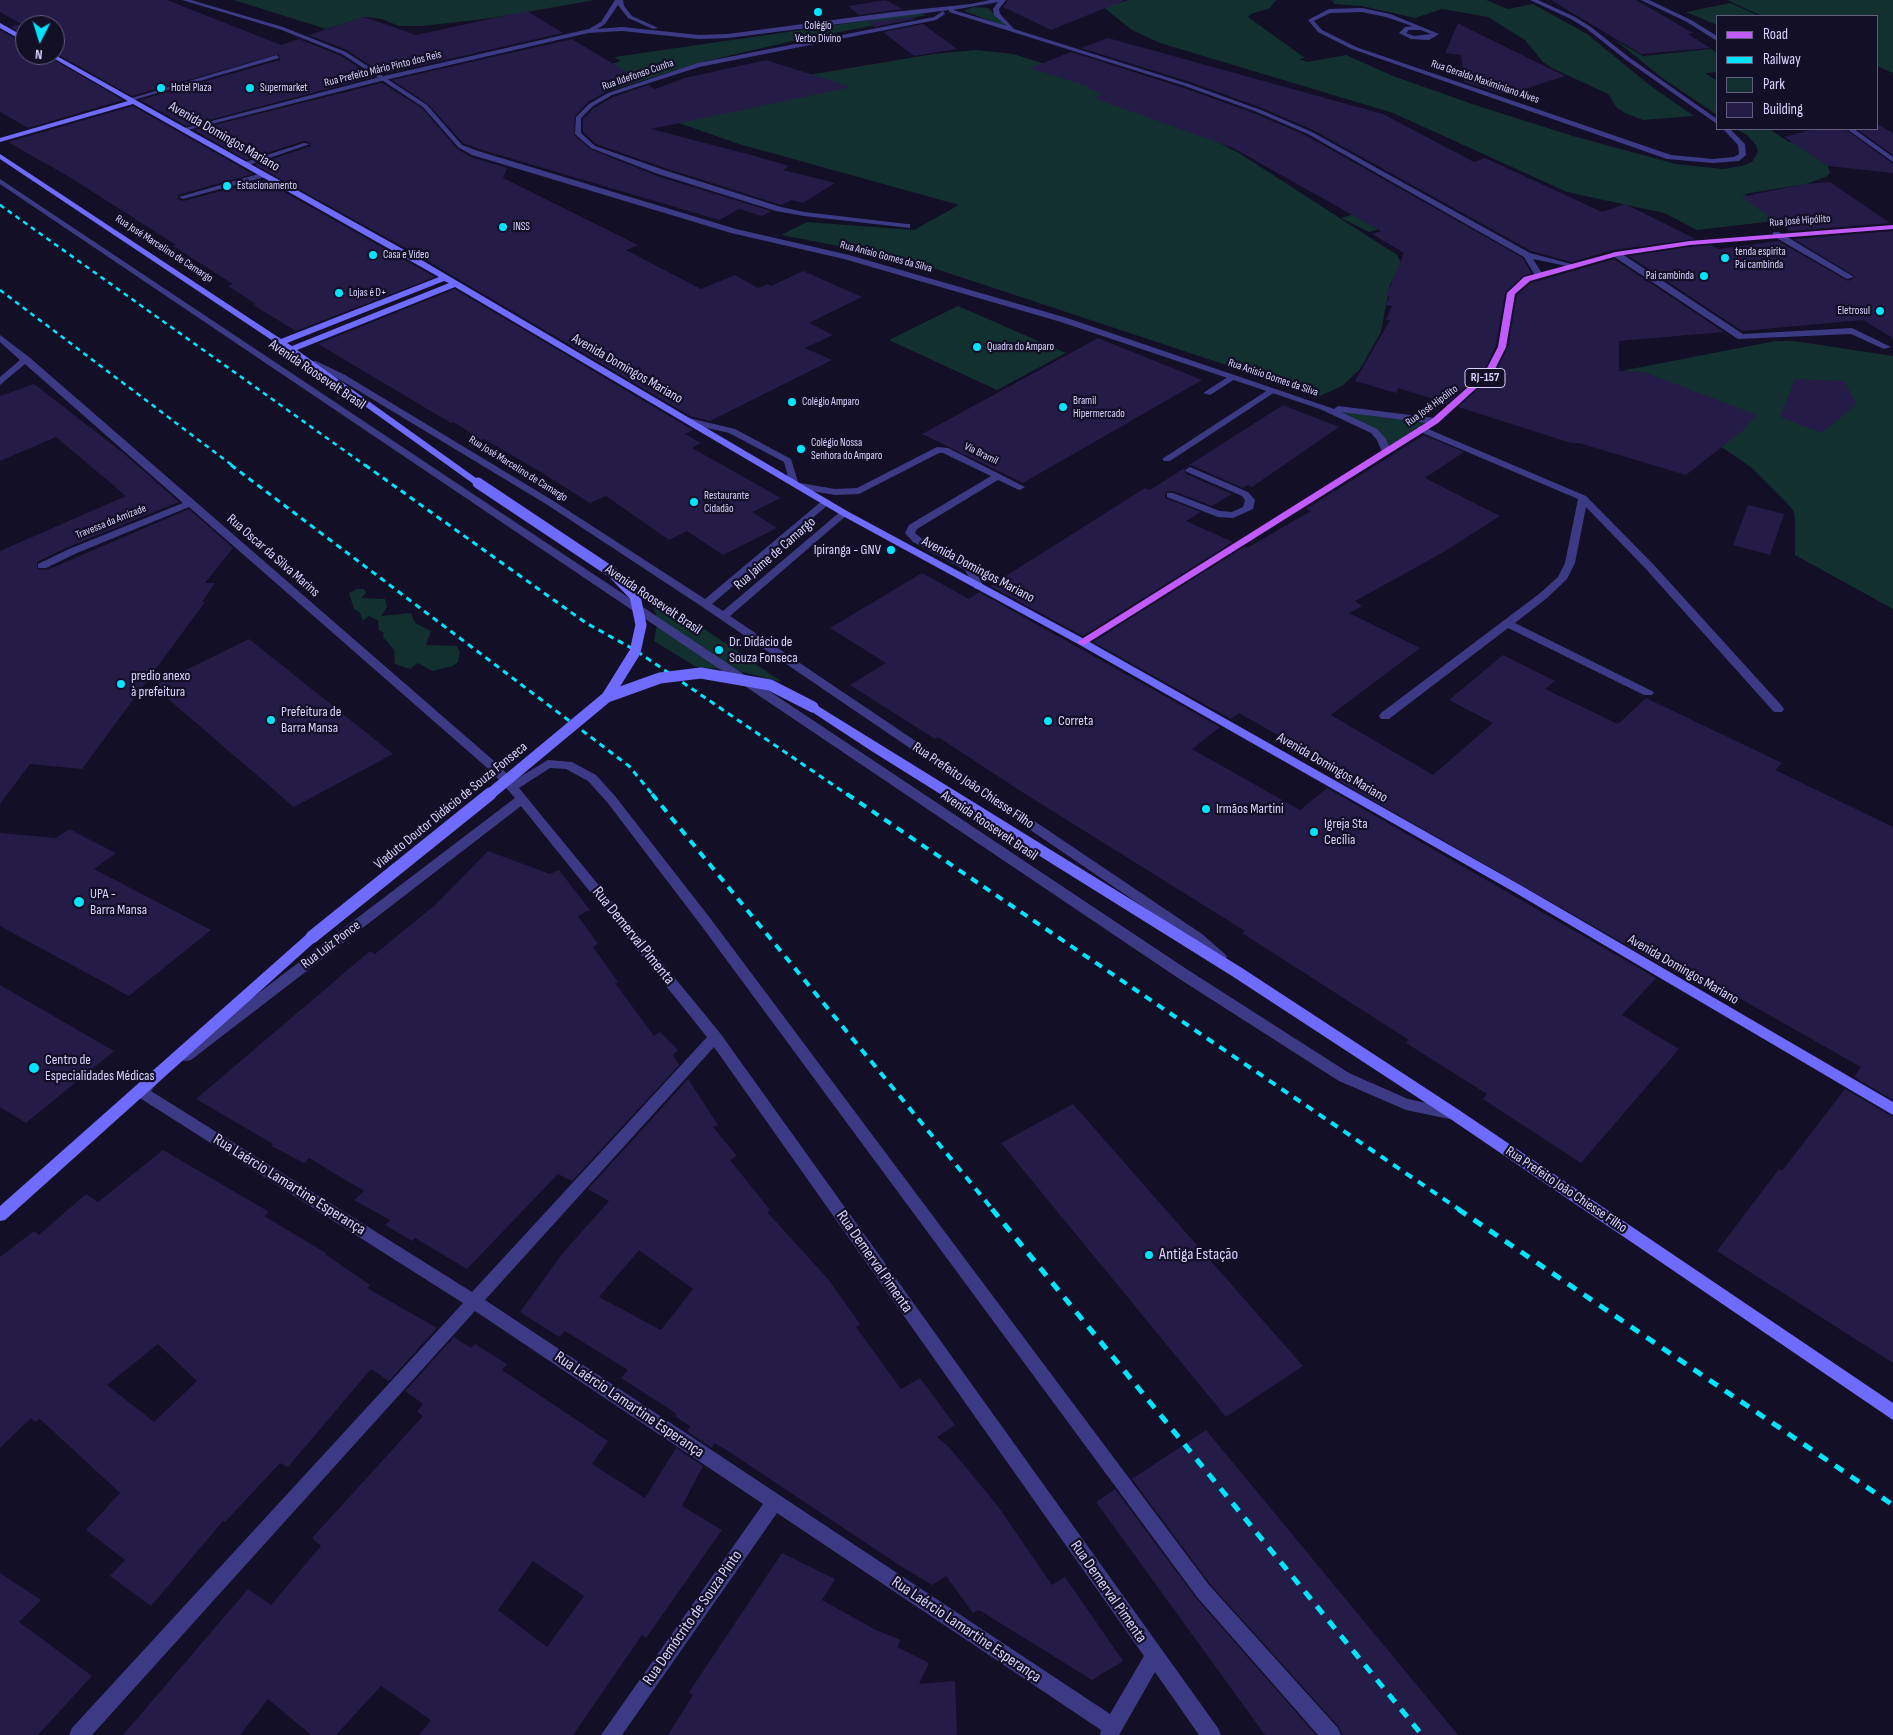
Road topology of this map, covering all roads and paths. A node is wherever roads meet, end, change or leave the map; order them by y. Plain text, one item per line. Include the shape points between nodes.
1 (185, 0) edge
2 (619, 0) edge
3 (998, 0) edge
4 (1003, 0) edge
5 (1533, 0) edge
6 (1644, 0) edge
7 (946, 9) junction
8 (0, 25) edge
9 (1422, 28) dead end
10 (588, 31) junction
11 (1018, 32) junction
12 (15, 34) edge
13 (683, 36) junction
14 (1716, 36) edge
15 (276, 57) dead end
16 (65, 63) edge
17 (384, 78) junction
18 (131, 101) junction
19 (1716, 121) edge
20 (184, 129) junction
21 (1727, 130) edge
22 (1851, 130) edge
23 (0, 140) edge
24 (306, 144) dead end
25 (0, 156) edge
26 (1893, 160) edge
27 (243, 164) junction
28 (262, 174) junction
29 (0, 181) edge
30 (183, 198) dead end
31 (907, 226) dead end
32 (1893, 227) edge
33 (1776, 234) junction
34 (1616, 254) junction
35 (1527, 255) junction
36 (1571, 265) junction
37 (1538, 275) junction
38 (1850, 277) dead end
39 (444, 278) junction
40 (454, 284) junction
41 (0, 338) edge
42 (281, 342) junction
43 (1887, 347) dead end
44 (291, 349) junction
45 (26, 359) junction
46 (313, 364) junction
47 (1234, 377) junction
48 (0, 382) edge
49 (1274, 390) junction
50 (1207, 393) dead end
51 (1323, 407) junction
52 (689, 421) junction
53 (1435, 421) junction
54 (1421, 429) junction
55 (1386, 452) junction
56 (1167, 459) dead end
57 (1190, 470) dead end
58 (998, 476) junction
59 (478, 483) joint
60 (796, 484) junction
61 (1020, 487) dead end
62 (1170, 494) dead end
63 (1583, 498) junction
64 (826, 502) junction
65 (191, 503) junction
66 (844, 513) junction
67 (42, 566) dead end
68 (979, 587) junction
69 (705, 604) junction
70 (724, 617) junction
71 (1507, 623) junction
72 (1082, 642) junction
73 (1648, 693) dead end
74 (607, 697) junction
75 (1778, 709) dead end
76 (1385, 716) dead end
77 (512, 787) junction
78 (522, 800) junction
79 (1040, 851) joint
80 (312, 937) joint
81 (1237, 972) junction
82 (715, 1037) junction
83 (140, 1091) junction
84 (1893, 1109) edge
85 (1454, 1114) junction
86 (0, 1215) edge
87 (473, 1301) junction
88 (1893, 1412) edge
89 (774, 1502) junction
90 (1154, 1656) junction
91 (1111, 1731) edge
92 (78, 1735) edge
93 (611, 1735) edge
94 (1211, 1735) edge
95 (1332, 1735) edge

1 - 17 street, Rua Anísio Gomes da Silva via 281,28 322,44 344,53
2 - 10 street via 603,23
2 - 13 street via 630,17
3 - 7 street
4 - 11 street via 996,8 997,15
5 - 19 street via 1589,28
6 - 14 street
7 - 11 street
7 - 13 street via 728,36
7 - 31 street, Rua Ildefonso Cunha via 936,18 762,51 667,74 610,94 591,105 578,118 578,134 593,147 661,172 779,209 827,218
8 - 12 main road
9 - 21 street, Rua Geraldo Maximiniano Alves via 1388,15 1362,10 1328,11 1310,20 1320,31 1354,48 1670,157 1713,161 1736,159 1742,155 1741,144
10 - 13 street via 628,30
10 - 17 street, Rua Prefeito Mário Pinto dos Reis
11 - 35 street via 1187,85 1310,133
15 - 18 street
16 - 18 main road, Avenida Domingos Mariano
17 - 20 street, Rua Prefeito Mário Pinto dos Reis
17 - 47 street, Rua Anísio Gomes da Silva via 425,106 460,146 475,153 734,231 966,290
18 - 20 main road, Avenida Domingos Mariano
18 - 23 main road
20 - 27 main road, Avenida Domingos Mariano
22 - 26 street
24 - 27 street
25 - 42 main road, Rua José Marcelino de Camargo
27 - 28 main road, Avenida Domingos Mariano
28 - 30 street
28 - 39 main road, Avenida Domingos Mariano
29 - 85 street, Avenida Roosevelt Brasil via 1184,974 1344,1077 1406,1104
32 - 33 main road, Rua José Hipólito / RJ-157
33 - 34 main road, Rua José Hipólito / RJ-157 via 1690,242
33 - 38 street
34 - 36 main road, Rua José Hipólito / RJ-157
34 - 43 street via 1741,337 1852,331
35 - 36 street
35 - 37 street
36 - 37 main road, Rua José Hipólito / RJ-157
37 - 53 main road, Rua José Hipólito / RJ-157 via 1511,293 1502,347 1489,373
39 - 40 main road, Avenida Domingos Mariano
39 - 42 main road
40 - 44 main road
40 - 52 main road, Avenida Domingos Mariano
41 - 45 street, Rua Oscar da Silva Marins
42 - 44 main road, Rua José Marcelino de Camargo
44 - 46 main road, Rua José Marcelino de Camargo
45 - 48 street
45 - 65 street, Rua Oscar da Silva Marins
46 - 59 main road, Rua José Marcelino de Camargo
46 - 69 street, Rua José Marcelino de Camargo via 342,377 549,502
47 - 49 street, Rua Anísio Gomes da Silva
47 - 50 street
49 - 51 street, Rua Anísio Gomes da Silva
49 - 56 street
51 - 53 street
51 - 55 street, Rua Anísio Gomes da Silva via 1374,431 1381,438
52 - 60 main road, Avenida Domingos Mariano
52 - 60 street via 732,431 788,461
53 - 54 main road, Rua José Hipólito / RJ-157
54 - 55 main road, Rua José Hipólito / RJ-157
54 - 63 street
55 - 72 main road, Rua José Hipólito / RJ-157
57 - 62 street via 1245,494 1250,500 1248,509 1233,515 1218,514
58 - 60 street, Via Bramil via 945,450 937,450 859,491 835,492
58 - 61 street
58 - 68 street, Via Bramil via 913,527 910,533 969,568
59 - 74 main road, Viaduto Doutor Didácio de Souza Fonseca, bridge via 613,573 635,596 640,613 635,652
60 - 64 main road, Avenida Domingos Mariano
63 - 71 street via 1566,572 1555,586
63 - 75 street
64 - 66 main road, Avenida Domingos Mariano
64 - 69 street, Rua Jaime de Camargo
65 - 67 street, Travessa da Amizade
65 - 77 street, Rua Oscar da Silva Marins via 497,770
66 - 68 main road, Avenida Domingos Mariano
66 - 70 street, Rua Jaime de Camargo
68 - 72 main road, Avenida Domingos Mariano
69 - 70 street, Rua Prefeito João Chiesse Filho
70 - 81 street, Rua Prefeito João Chiesse Filho via 1197,938
71 - 73 street
71 - 76 street
72 - 84 main road, Avenida Domingos Mariano via 1526,894
74 - 79 main road, Viaduto Doutor Didácio de Souza Fonseca, bridge via 660,678 700,673 770,685 813,707
74 - 80 main road, Viaduto Doutor Didácio de Souza Fonseca, bridge
77 - 78 street, Rua Oscar da Silva Marins
77 - 95 street via 548,764 568,765 592,778 611,799 706,921 1203,1591
78 - 82 street, Rua Demerval Pimenta
78 - 83 street, Rua Luiz Ponce
79 - 81 main road, Rua Prefeito João Chiesse Filho
80 - 83 main road, Rua Luiz Ponce
81 - 85 main road, Rua Prefeito João Chiesse Filho
82 - 87 street
82 - 90 street, Rua Demerval Pimenta
83 - 86 main road, Rua Luiz Ponce
83 - 87 street, Rua Laércio Lamartine Esperança
85 - 88 main road, Rua Prefeito João Chiesse Filho
87 - 89 street, Rua Laércio Lamartine Esperança
87 - 92 street
89 - 91 street, Rua Laércio Lamartine Esperança
89 - 93 street, Rua Demócrito de Souza Pinto
90 - 91 street
90 - 94 street, Rua Demerval Pimenta

